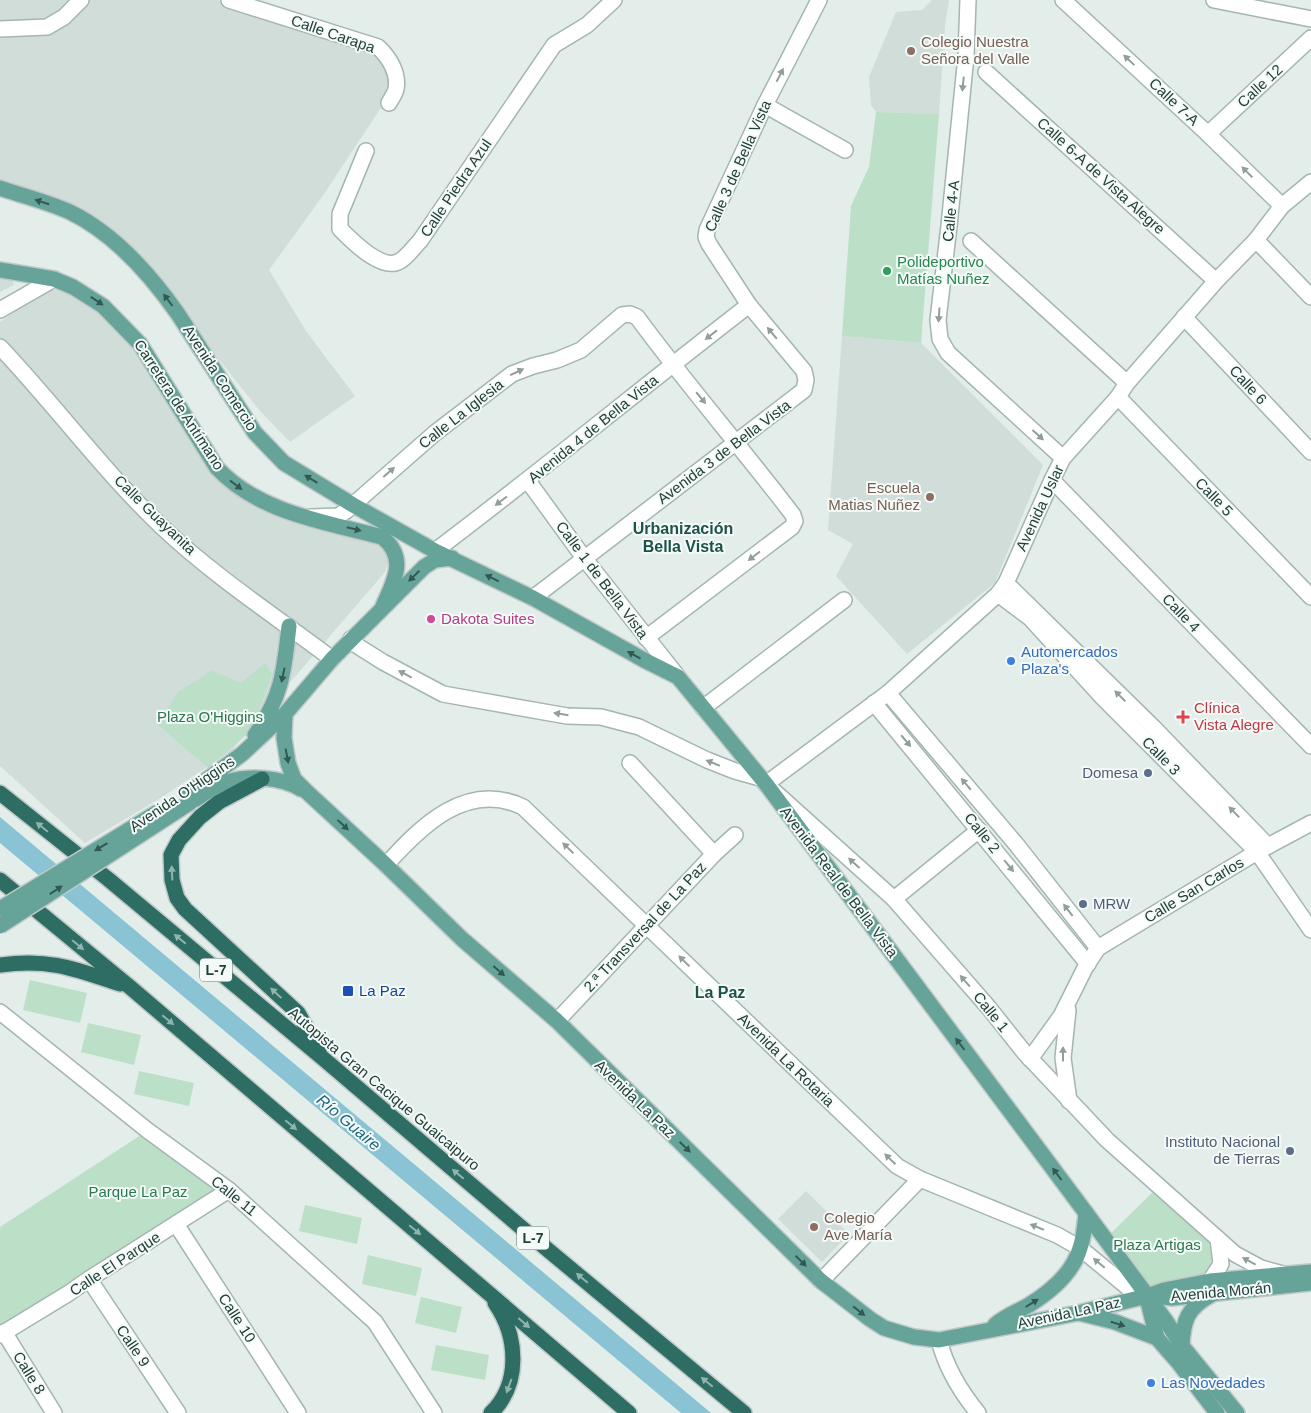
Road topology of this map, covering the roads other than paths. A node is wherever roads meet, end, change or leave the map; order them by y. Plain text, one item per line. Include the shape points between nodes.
1 (81, 0) edge
2 (229, 0) edge
3 (614, 0) edge
4 (819, 0) edge
5 (968, 0) edge
6 (1064, 0) edge
7 (1214, 0) edge
8 (1311, 18) edge
9 (0, 29) edge
10 (1311, 38) edge
11 (986, 72) dead end
12 (389, 103) dead end
13 (765, 105) junction
14 (1208, 134) junction
15 (845, 150) dead end
16 (366, 151) dead end
17 (1311, 182) edge
18 (0, 188) edge
19 (1282, 206) junction
20 (1256, 240) junction
21 (971, 241) dead end
22 (0, 270) edge
23 (54, 279) junction
24 (1216, 281) junction
25 (1311, 296) edge
26 (749, 305) junction
27 (0, 310) edge
28 (1184, 317) junction
29 (0, 347) edge
30 (672, 365) junction
31 (804, 371) joint
32 (1127, 383) junction
33 (1118, 397) junction
34 (737, 442) junction
35 (1311, 452) edge
36 (1063, 458) junction
37 (1052, 480) junction
38 (528, 481) junction
39 (353, 505) junction
40 (307, 517) junction
41 (435, 551) junction
42 (452, 558) junction
43 (584, 558) junction
44 (1002, 588) junction
45 (1311, 597) edge
46 (533, 598) junction
47 (844, 600) dead end
48 (383, 606) junction
49 (289, 626) junction
50 (646, 638) junction
51 (351, 639) junction
52 (332, 659) junction
53 (678, 677) junction
54 (888, 693) junction
55 (874, 703) junction
56 (703, 708) junction
57 (285, 714) junction
58 (1311, 746) edge
59 (242, 754) junction
60 (630, 763) dead end
61 (262, 779) junction
62 (763, 781) junction
63 (307, 792) junction
64 (0, 793) edge
65 (190, 798) junction
66 (1311, 824) edge
67 (979, 830) junction
68 (735, 835) dead end
69 (1262, 849) junction
70 (714, 854) junction
71 (386, 865) junction
72 (0, 880) edge
73 (894, 899) junction
74 (0, 909) edge
75 (0, 926) edge
76 (647, 926) junction
77 (1311, 930) edge
78 (1098, 948) junction
79 (0, 965) edge
80 (1087, 965) junction
81 (130, 988) junction
82 (0, 1012) edge
83 (557, 1020) junction
84 (1030, 1059) junction
85 (324, 1060) junction
86 (1069, 1102) junction
87 (920, 1179) junction
88 (229, 1190) junction
89 (1086, 1213) junction
90 (176, 1224) junction
91 (1218, 1239) junction
92 (1080, 1248) junction
93 (1311, 1272) edge
94 (1284, 1274) junction
95 (89, 1279) junction
96 (821, 1281) junction
97 (1311, 1284) edge
98 (1211, 1288) junction
99 (487, 1292) junction
100 (1147, 1296) junction
101 (1078, 1313) junction
102 (991, 1329) junction
103 (2, 1334) edge
104 (1157, 1338) junction
105 (939, 1340) junction
106 (1182, 1346) junction
107 (54, 1413) edge
108 (178, 1413) edge
109 (298, 1413) edge
110 (434, 1413) edge
111 (491, 1413) edge
112 (629, 1413) edge
113 (744, 1413) edge
114 (978, 1413) edge
115 (1217, 1413) edge
116 (1237, 1413) edge

1 - 9 street via 64,17 47,27
2 - 12 street, Calle Carapa via 378,47 389,59 395,73 396,89
3 - 16 street, Calle Piedra Azul via 587,25 554,45 420,241 401,261 393,264 385,264 358,248 340,229 340,214
13 -> 4 street, Calle 3 de Bella Vista
5 -> 36 street, Calle 4-A via 966,56 938,320 940,339 948,353
14 -> 6 street, Calle 7-A
7 - 8 street
10 - 14 street, Calle 12
11 - 24 street, Calle 6-A de Vista Alegre
13 - 15 street
13 - 26 street, Calle 3 de Bella Vista via 706,237
19 -> 14 street, Calle 7-A
17 - 19 street, Avenida Uslar
39 -> 18 main road, Avenida Comercio via 284,463 255,433 178,314 130,256 68,211
19 - 20 street, Avenida Uslar
20 - 24 street, Avenida Uslar
20 - 25 street
21 - 32 street
22 - 23 main road, Carretera de Antímano
23 - 27 street
23 -> 40 main road, Carretera de Antímano via 103,306 130,332 206,452 228,479 284,510
24 - 28 street, Avenida Uslar
26 -> 30 street, Avenida 4 de Bella Vista
31 -> 26 street, Calle 3 de Bella Vista
28 - 32 street, Avenida Uslar
28 - 35 street, Calle 6
29 - 49 street, Calle Guayanita via 88,449 162,527 215,573
30 -> 34 street
30 - 38 street, Avenida 4 de Bella Vista
39 -> 30 street, Calle La Iglesia via 434,433 512,374 581,350 622,315 637,317
31 - 34 street, Avenida 3 de Bella Vista via 804,390
32 - 33 street, Avenida Uslar
33 - 36 street, Avenida Uslar
33 - 45 street, Calle 5
34 - 43 street, Avenida 3 de Bella Vista
34 -> 50 street via 795,521 792,527
36 - 37 street, Avenida Uslar
37 - 44 street, Avenida Uslar
37 - 58 street, Calle 4
38 -> 41 street, Avenida 4 de Bella Vista
38 - 43 street, Calle 1 de Bella Vista
39 - 40 street, Calle La Iglesia via 338,516
39 - 41 main road, Avenida Comercio
40 -> 48 main road, Avenida O'Higgins via 382,537 390,544 398,566
41 - 42 main road, Avenida Comercio
46 -> 42 main road, Avenida Real de Bella Vista
42 -> 48 main road, Avenida O'Higgins via 429,562
43 - 46 street, Avenida 3 de Bella Vista
43 - 50 street, Calle 1 de Bella Vista
44 - 54 street, Avenida Uslar
44 - 69 street, Calle 3 via 1102,697
53 -> 46 main road, Avenida Real de Bella Vista
47 - 56 street
48 - 51 main road, Avenida O'Higgins
49 - 52 street, Calle Guayanita
49 -> 59 main road via 280,689
50 - 53 street, Calle 1 de Bella Vista
51 - 52 main road, Avenida O'Higgins
62 -> 51 street via 716,764 639,727 601,717 567,716 443,694 370,654
52 - 57 main road, Avenida O'Higgins
53 - 56 main road, Avenida Real de Bella Vista
54 - 55 street, Avenida Uslar
78 -> 54 street, Calle 2 via 1010,836
55 - 62 street, Avenida Uslar
55 -> 67 street, Calle 2
56 - 62 main road, Avenida Real de Bella Vista
57 - 59 main road, Avenida O'Higgins
57 -> 63 main road, Avenida La Paz via 288,763 294,778
59 - 65 main road, Avenida O'Higgins
60 - 70 street
61 - 63 main road, Avenida La Paz via 293,784
61 - 65 main road, Avenida La Paz via 228,782
85 -> 61 highway via 298,1014 185,910 172,880 171,855 200,817 219,802
73 -> 62 street, Calle 1
89 -> 62 main road, Avenida Real de Bella Vista
63 -> 71 main road, Avenida La Paz
85 -> 64 highway, Autopista Gran Cacique Guaicaipuro / L-7
65 -> 74 main road, Avenida O'Higgins, bridge
75 -> 65 main road, Avenida O'Higgins, bridge
66 - 69 street, Calle San Carlos
67 - 73 street
67 -> 80 street, Calle 2
68 - 70 street, 2.ª Transversal de La Paz
69 - 77 street, Calle 3
69 - 78 street, Calle San Carlos
70 - 76 street, 2.ª Transversal de La Paz
76 -> 71 street, Avenida La Rotaria via 532,813 512,801 480,799 443,812 422,827
71 -> 83 main road, Avenida La Paz via 462,939
72 -> 81 highway
84 -> 73 street, Calle 1 via 990,1008
76 - 83 street, 2.ª Transversal de La Paz
87 -> 76 street, Avenida La Rotaria via 897,1166
78 - 80 street, Calle San Carlos
79 - 81 highway via 26,962 60,965
80 - 84 street, Calle San Carlos via 1061,1016
86 -> 80 street, Calle San Carlos via 1063,1058 1067,1014
81 -> 99 highway
82 - 88 street, Calle 11 via 147,1130
83 -> 96 main road, Avenida La Paz
84 - 86 street, Calle 1
113 -> 85 highway, Autopista Gran Cacique Guaicaipuro / L-7
86 - 91 street, Calle 1
92 -> 87 street, Avenida La Rotaria via 1057,1235
87 - 96 street
88 - 90 street, Calle El Parque
88 - 110 street, Calle 11 via 375,1322
89 - 92 main road, Avenida La Paz
89 - 100 main road, Avenida Real de Bella Vista
90 - 95 street, Calle El Parque
90 - 109 street, Calle 10
94 -> 91 street, Calle 1 via 1249,1262
91 - 98 street via 1221,1264
100 -> 92 street, Avenida La Rotaria via 1131,1290
102 -> 92 main road, Avenida La Paz via 1052,1288 1068,1272
93 - 94 main road, Avenida Morán
94 - 98 main road, Avenida Morán
95 - 103 street, Calle El Parque
95 - 108 street, Calle 9
96 -> 105 main road, Avenida La Paz via 884,1328
97 - 98 main road, Avenida Morán
98 - 100 main road, Avenida Morán via 1172,1298
98 - 106 main road via 1183,1326
99 -> 111 highway via 503,1314 513,1359 509,1389
99 -> 112 highway
100 - 101 main road, Avenida La Paz
100 - 104 main road
100 - 106 main road, Avenida Real de Bella Vista
101 - 102 main road, Avenida La Paz
101 -> 104 main road via 1115,1322
102 - 105 main road, Avenida La Paz
103 - 107 street, Calle 8
104 - 115 main road
105 - 114 street via 956,1382
106 - 116 main road, Avenida Real de Bella Vista

